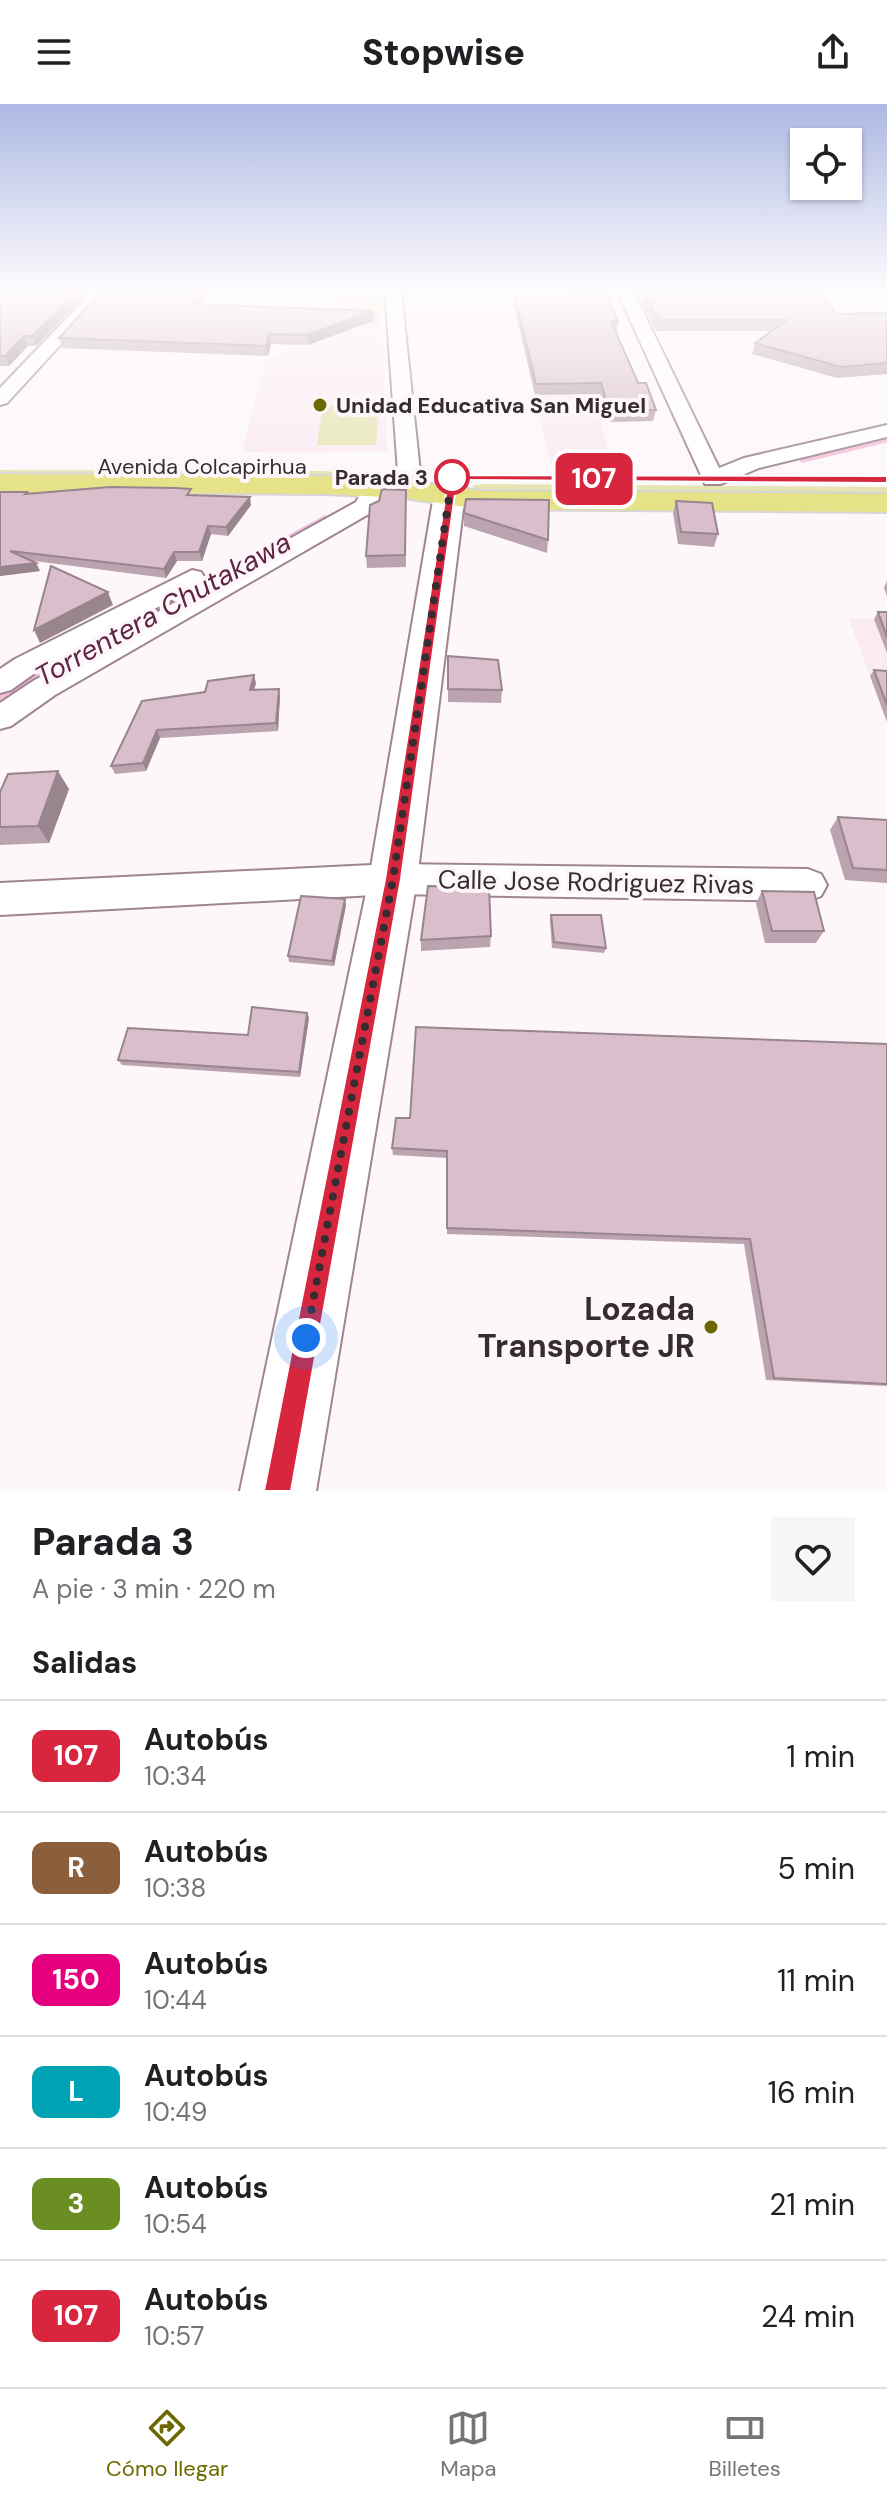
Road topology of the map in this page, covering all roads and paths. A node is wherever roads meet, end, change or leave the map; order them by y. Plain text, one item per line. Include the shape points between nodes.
1 (41, 356) edge
2 (399, 356) edge
3 (655, 356) edge
4 (0, 399) edge
5 (887, 431) edge
6 (887, 446) edge
7 (0, 465) edge
8 (811, 466) dead end
9 (409, 472) junction
10 (713, 479) junction
11 (887, 479) edge
12 (0, 483) edge
13 (326, 485) junction
14 (375, 487) junction
15 (451, 487) junction
16 (887, 503) edge
17 (0, 683) edge
18 (0, 718) edge
19 (393, 879) junction
20 (808, 885) dead end
21 (0, 899) edge
22 (278, 1491) edge

1 - 4 street
2 - 9 street
3 - 10 street
5 - 10 street via 752,463
6 - 8 street
7 - 9 main road, Avenida Colcapirhua via 336,466
9 - 15 main road, Avenida Colcapirhua
10 - 11 main road
10 - 15 main road
12 - 13 main road, Avenida Colcapirhua
13 - 14 main road, Avenida Colcapirhua
13 - 17 street via 322,510
14 - 15 main road, Avenida Colcapirhua
14 - 18 street via 366,506
15 - 16 main road
15 - 19 street
19 - 20 street, Calle Jose Rodriguez Rivas
19 - 21 street, Calle Jose Rodriguez Rivas
19 - 22 street

